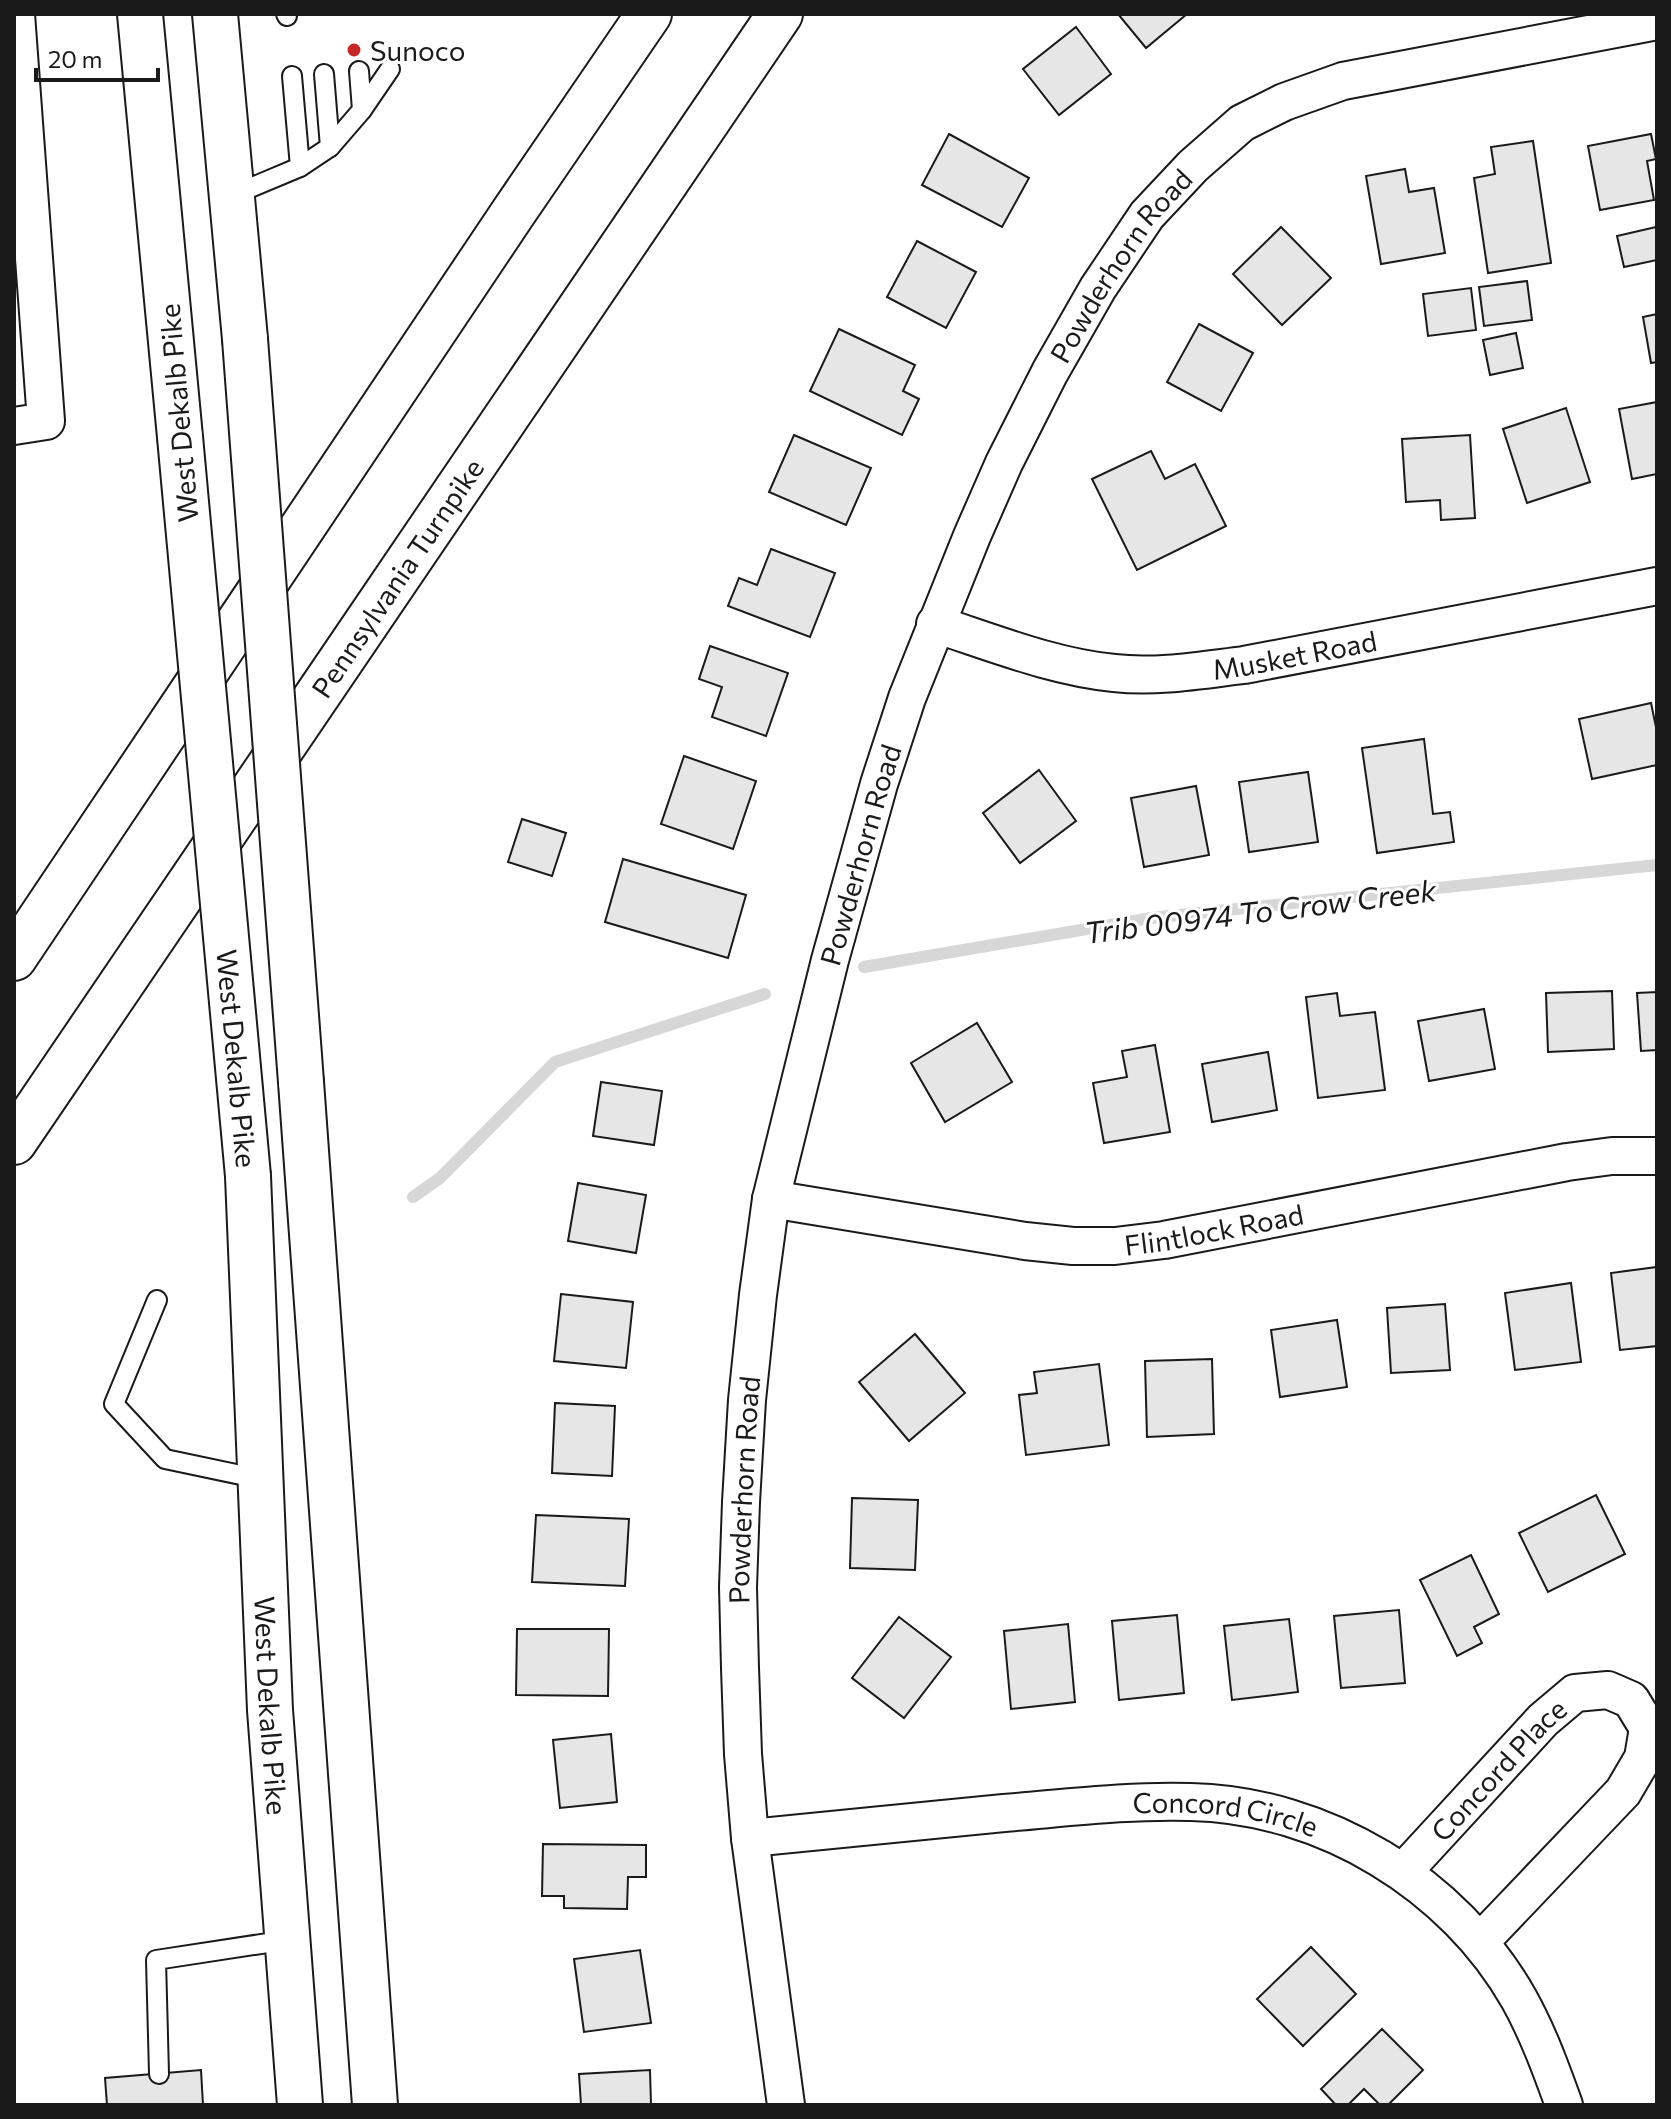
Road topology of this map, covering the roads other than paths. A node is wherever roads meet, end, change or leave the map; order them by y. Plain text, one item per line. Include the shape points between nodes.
1 (16, 14) edge
2 (140, 14) edge
3 (215, 14) edge
4 (625, 14) edge
5 (649, 14) edge
6 (780, 14) edge
7 (1657, 21) edge
8 (390, 69) dead end
9 (359, 71) dead end
10 (324, 74) dead end
11 (292, 76) dead end
12 (362, 110) junction
13 (330, 147) junction
14 (300, 167) junction
15 (231, 196) junction
16 (513, 213) junction
17 (14, 426) edge
18 (1657, 586) edge
19 (935, 624) junction
20 (14, 958) edge
21 (14, 1142) edge
22 (1657, 1156) edge
23 (771, 1199) junction
24 (157, 1300) dead end
25 (260, 1479) junction
26 (750, 1838) junction
27 (1403, 1872) junction
28 (287, 1940) junction
29 (1480, 1942) junction
30 (159, 2074) dead end
31 (300, 2105) edge
32 (375, 2105) edge
33 (786, 2105) edge
34 (1564, 2105) edge

1 - 17 street via 46,421
2 - 25 highway, West Dekalb Pike, bridge via 248,1176
3 - 15 highway
4 - 16 highway
5 - 16 highway
6 - 21 highway, Pennsylvania Turnpike
7 - 19 street, Powderhorn Road via 1343,81 1242,123 1147,215 1098,288 1004,463
8 - 12 lane
9 - 12 lane
10 - 13 lane
11 - 14 lane
12 - 13 lane
13 - 14 lane
14 - 15 lane
15 - 32 highway, bridge
16 - 20 highway
18 - 19 street, Musket Road via 1180,673 1116,673 1064,665
19 - 23 street, Powderhorn Road via 879,784
22 - 23 street, Flintlock Road via 1567,1162 1115,1246 1025,1241
23 - 26 street, Powderhorn Road via 747,1400 738,1587
24 - 25 lane via 114,1404 165,1459
25 - 28 highway, West Dekalb Pike
26 - 27 street, Concord Circle via 1117,1803 1193,1801 1246,1807 1301,1822
26 - 33 street, Powderhorn Road
27 - 29 street, Concord Circle
27 - 29 street, Concord Place via 1543,1720 1575,1693 1608,1690 1631,1700 1648,1728 1643,1758 1623,1792
28 - 30 lane via 156,1960
28 - 31 highway, West Dekalb Pike
29 - 34 street, Concord Circle via 1545,2050

